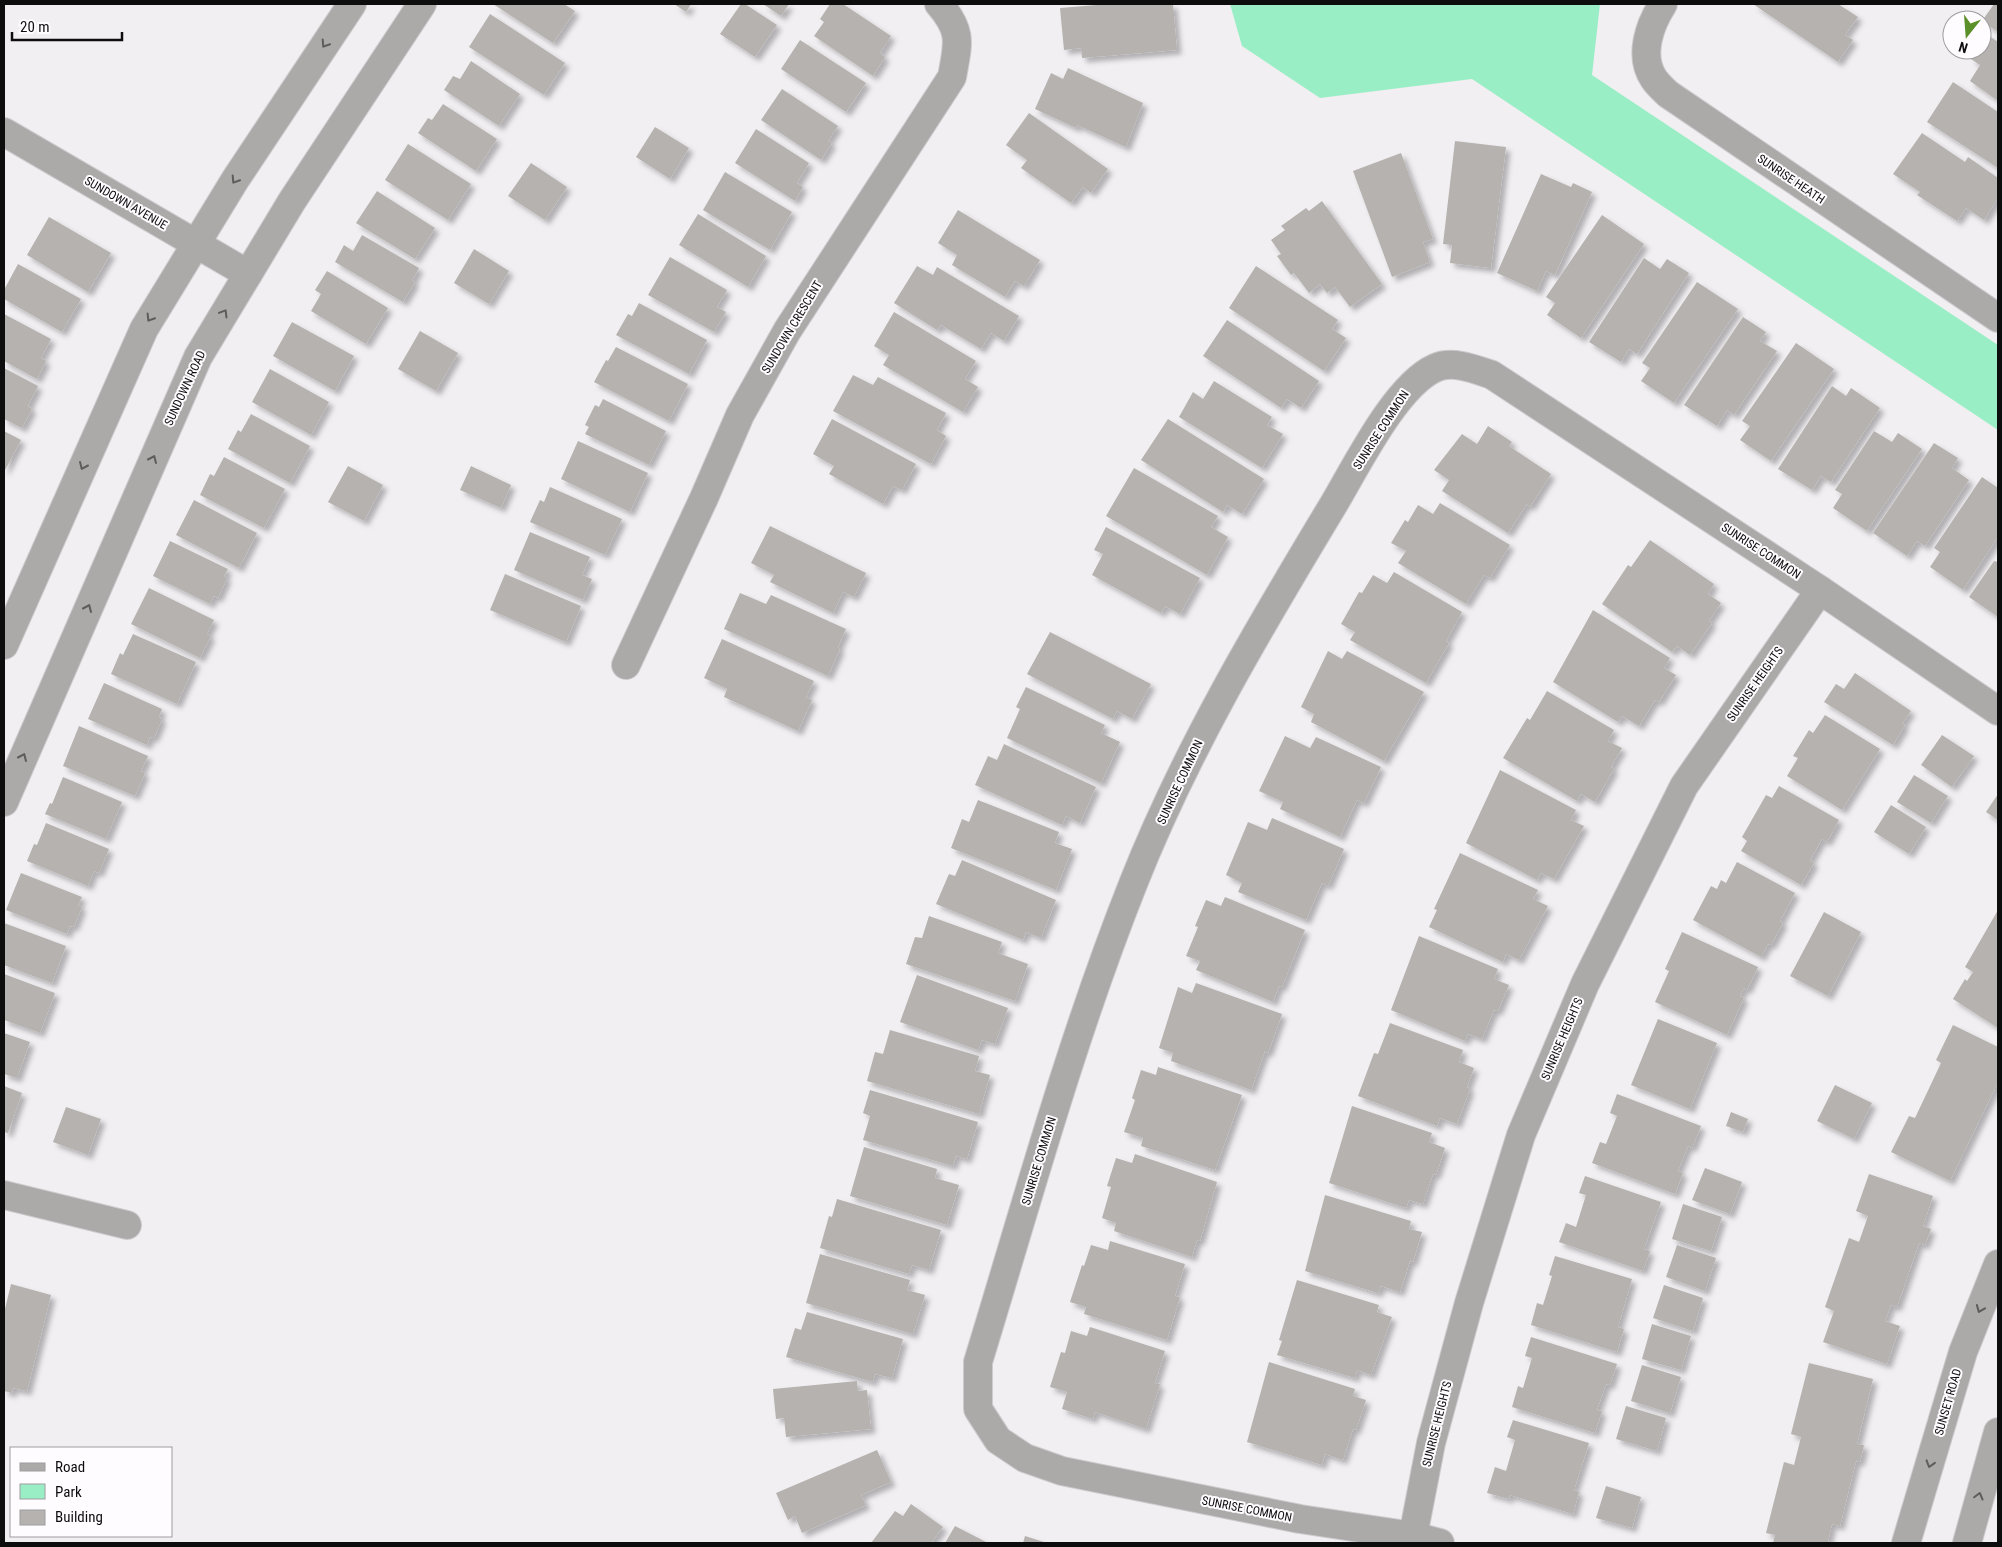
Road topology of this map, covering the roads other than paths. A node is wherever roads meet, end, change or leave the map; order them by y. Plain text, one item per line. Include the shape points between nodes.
1 (352, 4) edge
2 (422, 4) edge
3 (939, 4) edge
4 (1664, 4) edge
5 (4, 132) edge
6 (196, 244) junction
7 (248, 274) junction
8 (1998, 318) edge
9 (1820, 590) junction
10 (4, 645) edge
11 (626, 665) dead end
12 (1998, 711) edge
13 (4, 802) edge
14 (4, 1195) edge
15 (127, 1226) dead end
16 (1998, 1264) edge
17 (1998, 1432) edge
18 (1413, 1536) junction
19 (1440, 1543) edge
20 (1906, 1543) edge
21 (1967, 1543) edge

1 -> 6 street
2 - 7 street, SUNDOWN ROAD via 292,201
3 - 11 street, SUNDOWN CRESCENT via 950,17 959,39 952,77 787,332 740,415
4 - 8 street, SUNRISE HEATH via 1647,40 1647,61 1653,79 1668,94
5 - 6 street, SUNDOWN AVENUE
6 - 7 street, SUNDOWN AVENUE
6 -> 10 street via 144,329
13 -> 7 street, SUNDOWN ROAD via 198,357
9 - 12 street, SUNRISE COMMON
9 - 18 street, SUNRISE HEIGHTS via 1684,786 1585,984 1521,1135 1469,1302 1431,1443
9 - 18 street, SUNRISE COMMON via 1492,375 1465,366 1437,367 1407,389 1279,595 1193,752 1134,882 1084,1015 978,1362 978,1410 998,1440 1025,1458 1062,1472 1300,1519
14 - 15 street
16 -> 20 street, SUNSET ROAD via 1963,1352
21 -> 17 street
18 - 19 street, SUNRISE COMMON

